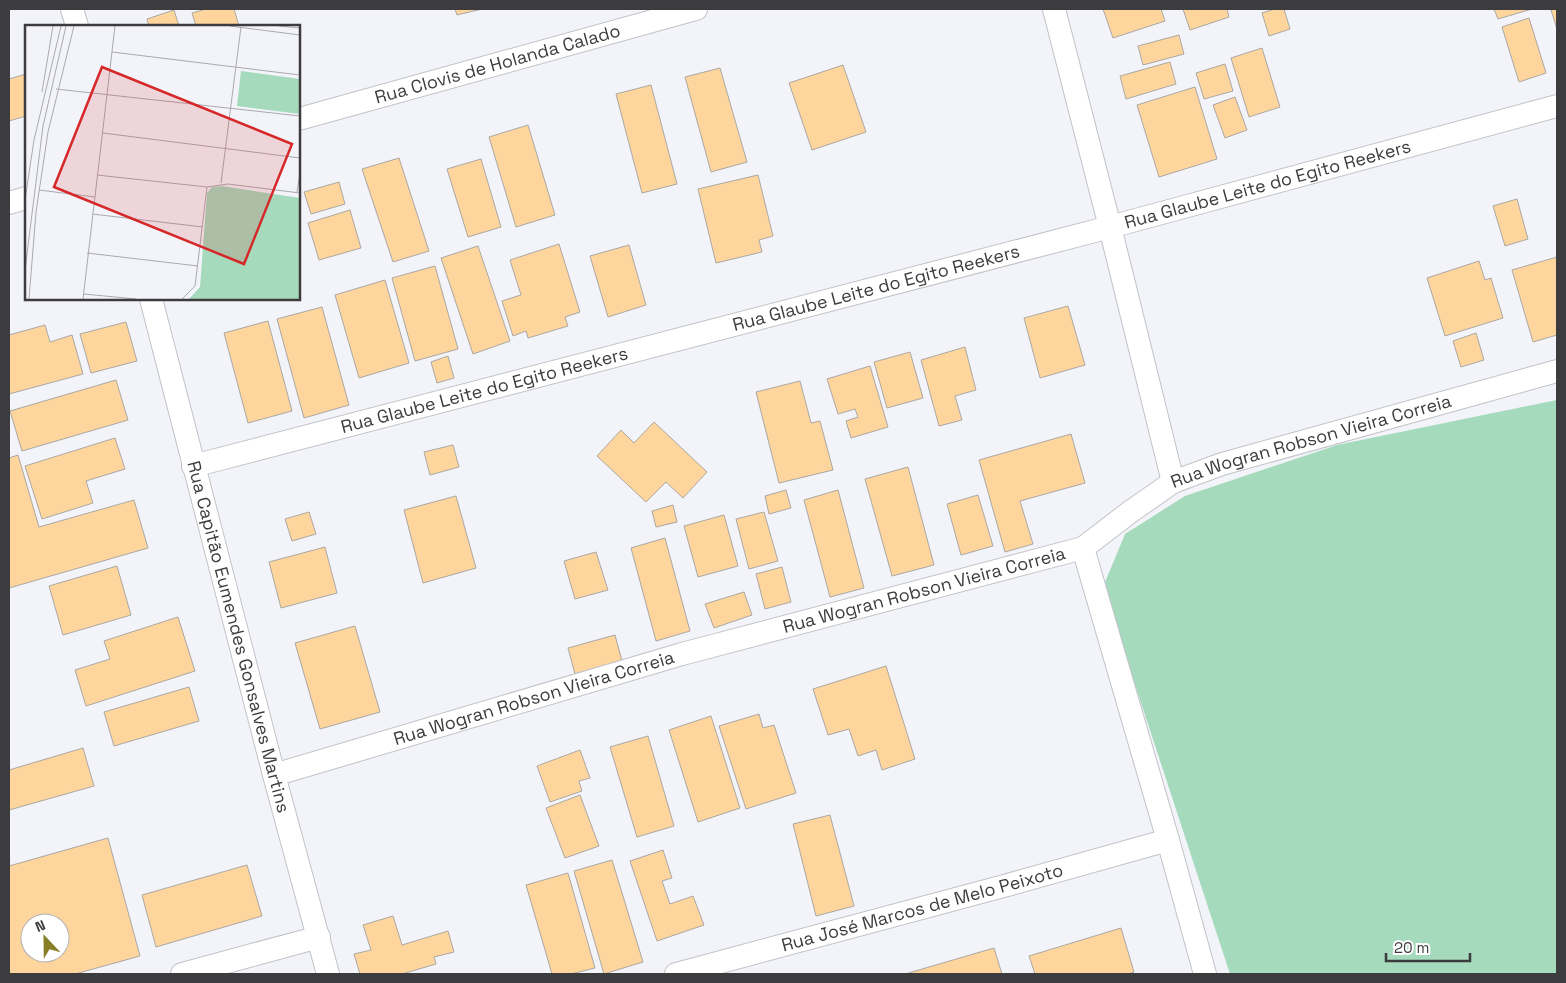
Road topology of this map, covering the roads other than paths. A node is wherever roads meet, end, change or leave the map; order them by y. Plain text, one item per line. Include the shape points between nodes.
1 (72, 9) edge
2 (696, 9) edge
3 (1054, 9) edge
4 (77, 25) edge
5 (1557, 106) edge
6 (300, 120) edge
7 (25, 198) edge
8 (9, 203) edge
9 (1110, 227) junction
10 (151, 300) edge
11 (1557, 371) edge
12 (194, 466) junction
13 (1174, 482) junction
14 (1083, 548) junction
15 (274, 775) junction
16 (1168, 840) junction
17 (319, 937) junction
18 (182, 974) edge
19 (328, 974) edge
20 (676, 974) edge
21 (1205, 974) edge

1 - 4 street
2 - 6 street, Rua Clovis de Holanda Calado
3 - 9 street
5 - 9 street, Rua Glaube Leite do Egito Reekers
7 - 8 street
9 - 12 street, Rua Glaube Leite do Egito Reekers
9 - 13 street
10 - 12 street, Rua Capitão Eumendes Gonsalves Martins
11 - 13 street, Rua Wogran Robson Vieira Correia via 1222,464
12 - 15 street, Rua Capitão Eumendes Gonsalves Martins
13 - 14 street, Rua Wogran Robson Vieira Correia
14 - 15 street, Rua Wogran Robson Vieira Correia via 682,654
14 - 16 street
15 - 17 street, Rua Capitão Eumendes Gonsalves Martins
16 - 20 street, Rua José Marcos de Melo Peixoto
16 - 21 street
17 - 18 street
17 - 19 street, Rua Capitão Eumendes Gonsalves Martins

